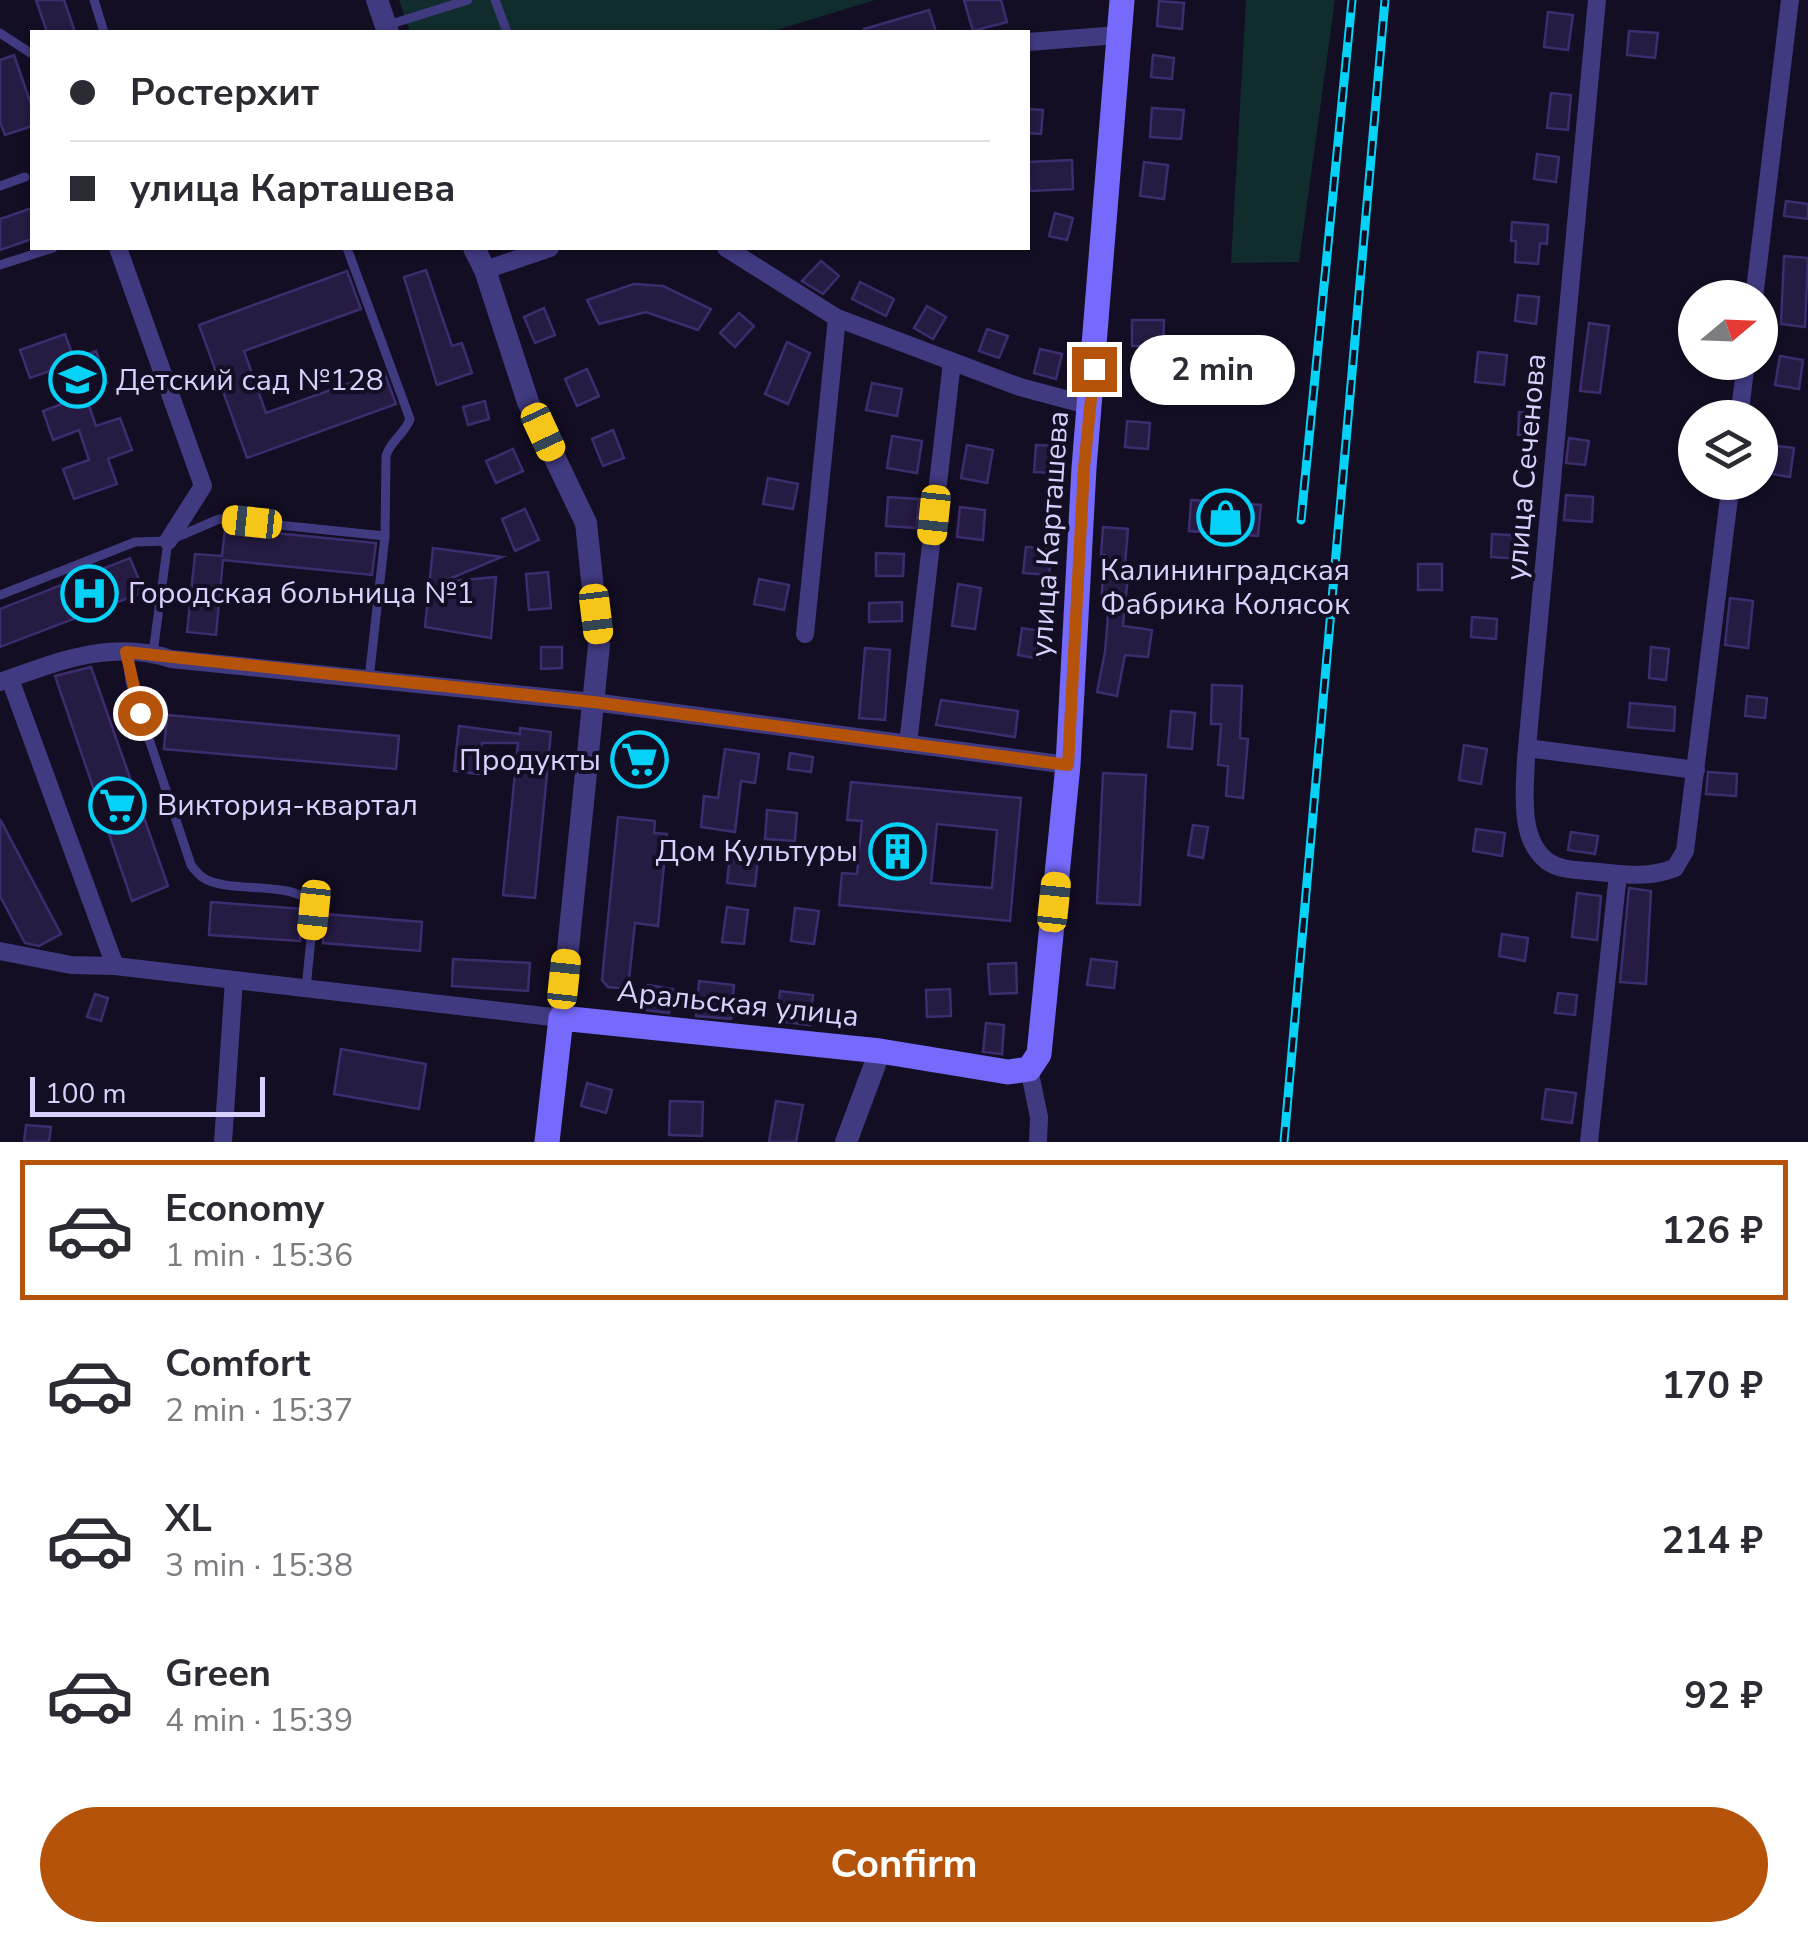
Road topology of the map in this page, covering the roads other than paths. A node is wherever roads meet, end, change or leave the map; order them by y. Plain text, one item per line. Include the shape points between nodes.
1 (94, 0) edge
2 (377, 0) edge
3 (468, 0) edge
4 (495, 0) edge
5 (1122, 0) edge
6 (1598, 0) edge
7 (1790, 0) edge
8 (387, 29) edge
9 (103, 30) edge
10 (506, 30) edge
11 (0, 32) edge
12 (1120, 34) junction
13 (1030, 42) edge
14 (30, 53) edge
15 (25, 177) dead end
16 (0, 186) edge
17 (47, 250) edge
18 (119, 250) edge
19 (349, 250) edge
20 (475, 250) edge
21 (544, 250) edge
22 (729, 250) edge
23 (0, 266) edge
24 (485, 270) junction
25 (1756, 280) edge
26 (838, 318) junction
27 (952, 362) junction
28 (1091, 406) junction
29 (1729, 500) edge
30 (385, 536) junction
31 (168, 542) junction
32 (0, 595) edge
33 (805, 634) dead end
34 (126, 652) junction
35 (153, 653) junction
36 (368, 679) junction
37 (5, 680) edge
38 (593, 702) junction
39 (908, 744) junction
40 (1527, 748) junction
41 (1068, 765) junction
42 (1696, 770) junction
43 (1618, 874) junction
44 (0, 951) edge
45 (115, 966) junction
46 (234, 980) junction
47 (306, 988) junction
48 (560, 1018) junction
49 (880, 1051) junction
50 (1029, 1069) junction
51 (223, 1142) edge
52 (547, 1142) edge
53 (846, 1142) edge
54 (1038, 1142) edge
55 (1589, 1142) edge

1 - 9 lane
2 - 8 street
3 - 8 lane
4 - 10 lane
5 - 12 main road, улица Карташева
6 - 40 street, улица Сеченова
7 - 25 street
11 - 14 lane
12 - 13 street
12 - 28 main road, улица Карташева
15 - 16 lane
17 - 23 lane
18 - 31 street via 204,486
19 - 30 lane via 410,419 386,456
20 - 24 street
21 - 24 street
22 - 26 street
24 - 38 street via 528,402 586,523 600,645
26 - 27 street
26 - 33 street
27 - 28 street
27 - 39 street
28 - 41 main road, улица Карташева
29 - 42 street
30 - 31 lane via 218,519
30 - 36 lane
31 - 32 lane via 135,542
31 - 35 lane
34 - 35 street
34 - 37 street via 88,652
34 - 47 lane via 190,865 203,878 310,900
35 - 36 street
36 - 38 street
37 - 45 street
38 - 39 street
38 - 48 street
39 - 41 street
40 - 42 street
40 - 43 street, улица Сеченова via 1524,808 1533,845 1548,862 1565,868
41 - 50 main road, улица Карташева via 1039,1054
42 - 43 street via 1684,851 1675,868 1650,877
43 - 55 street
44 - 45 street, Аральская улица
45 - 46 street, Аральская улица
46 - 47 street, Аральская улица
46 - 51 street
47 - 48 street, Аральская улица
48 - 49 main road, Аральская улица
48 - 52 main road
49 - 50 main road, Аральская улица via 1008,1072
49 - 53 street
50 - 54 street

